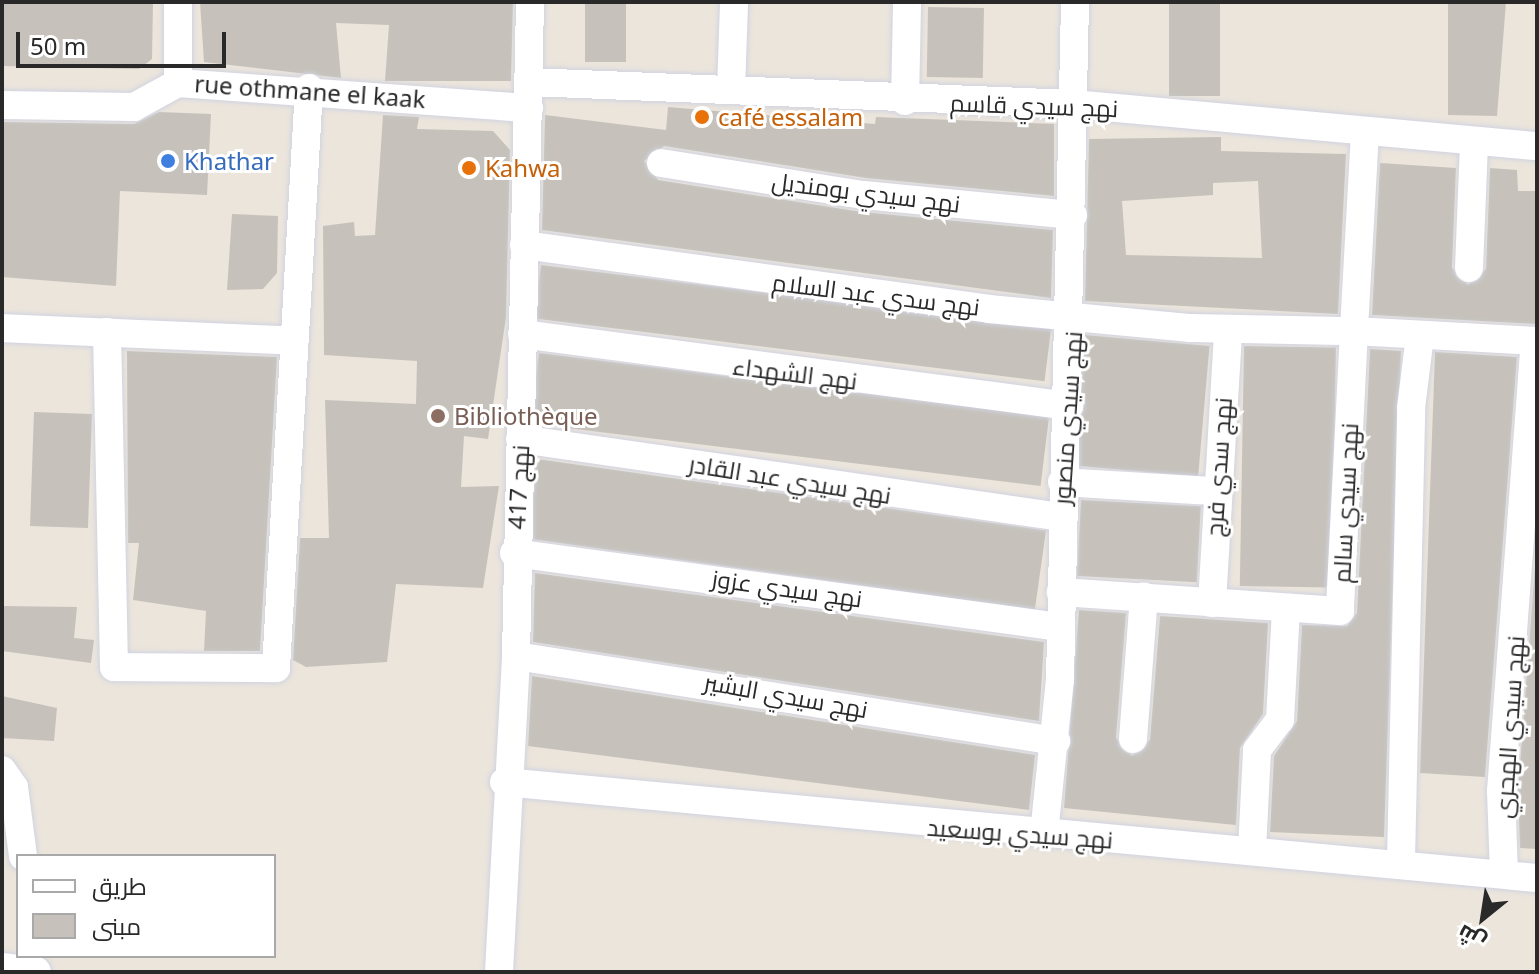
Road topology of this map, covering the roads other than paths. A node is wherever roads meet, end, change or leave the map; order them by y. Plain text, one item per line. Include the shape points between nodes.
1 (178, 2) edge
2 (530, 2) edge
3 (734, 2) edge
4 (907, 2) edge
5 (1075, 2) edge
6 (178, 83) junction
7 (309, 88) junction
8 (731, 90) junction
9 (529, 95) junction
10 (905, 101) junction
11 (1073, 104) junction
12 (2, 105) edge
13 (1365, 132) junction
14 (1474, 141) junction
15 (1537, 146) edge
16 (661, 163) dead end
17 (1073, 215) junction
18 (524, 245) junction
19 (1469, 268) dead end
20 (1073, 313) junction
21 (2, 328) edge
22 (1228, 330) junction
23 (1354, 331) junction
24 (107, 332) junction
25 (522, 334) junction
26 (1420, 336) junction
27 (294, 341) junction
28 (1536, 341) edge
29 (1069, 406) junction
30 (520, 439) junction
31 (1062, 482) junction
32 (1215, 491) junction
33 (1061, 517) junction
34 (514, 553) junction
35 (1061, 592) junction
36 (1144, 596) junction
37 (1212, 603) junction
38 (1286, 608) junction
39 (1060, 627) junction
40 (516, 656) junction
41 (1133, 739) dead end
42 (1056, 741) junction
43 (6, 773) edge
44 (504, 782) junction
45 (1044, 834) junction
46 (1252, 850) junction
47 (23, 854) edge
48 (1401, 860) junction
49 (1504, 873) junction
50 (1537, 878) edge
51 (36, 966) edge
52 (2, 967) edge
53 (499, 972) edge

1 - 6 street
2 - 9 street, نهج 417
3 - 8 street
4 - 10 street
5 - 11 street, نهج سيدي منصور
6 - 7 street, rue othmane el kaak
6 - 12 street, rue othmane el kaak via 134,107
7 - 9 street, rue othmane el kaak
7 - 27 street
8 - 9 street, نهج سيدي قاسم
8 - 10 street, نهج سيدي قاسم
9 - 18 street, نهج 417
10 - 11 street, نهج سيدي قاسم
11 - 13 street, نهج سيدي قاسم
11 - 17 street, نهج سيدي منصور
13 - 14 street, نهج سيدي قاسم
13 - 23 street
14 - 15 street, نهج سيدي قاسم
14 - 19 street
16 - 17 street, نهج سيدي بومنديل via 864,195
17 - 20 street, نهج سيدي منصور
18 - 20 street, نهج سدي عبد السلام via 887,296
18 - 25 street, نهج 417
20 - 22 street, نهج سدي عبد السلام
20 - 29 street, نهج سيدي منصور
21 - 24 street
22 - 23 street, نهج سدي عبد السلام
22 - 32 street, نهج سدي فرج
23 - 26 street, نهج سدي عبد السلام
23 - 38 street, نهج سيدي سالم via 1340,611
24 - 27 street
24 - 27 street via 114,667 142,670 276,668
25 - 29 street, نهج الشهداء
25 - 30 street, نهج 417
26 - 28 street, نهج سدي عبد السلام
26 - 48 street via 1411,408
28 - 49 street, نهج سيدي الهجري via 1501,791
29 - 31 street, نهج سيدي منصور
30 - 33 street, نهج سيدي عبد القادر
30 - 34 street, نهج 417
31 - 32 street
31 - 33 street, نهج سيدي منصور
32 - 37 street, نهج سدي فرج
33 - 35 street, نهج سيدي منصور
34 - 39 street, نهج سيدي عزوز
34 - 40 street, نهج 417
35 - 36 street
35 - 39 street, نهج سيدي منصور
36 - 37 street
36 - 41 street
37 - 38 street
38 - 46 street via 1280,720 1257,750
39 - 42 street, نهج سيدي منصور
40 - 42 street, نهج سيدي البشير
40 - 44 street, نهج 417
42 - 45 street, نهج سيدي منصور
43 - 47 street
44 - 45 street, نهج سيدي بوسعيد
44 - 53 street, نهج 417
45 - 46 street, نهج سيدي بوسعيد
46 - 48 street, نهج سيدي بوسعيد
48 - 49 street, نهج سيدي بوسعيد
49 - 50 street, نهج سيدي بوسعيد
51 - 52 street

